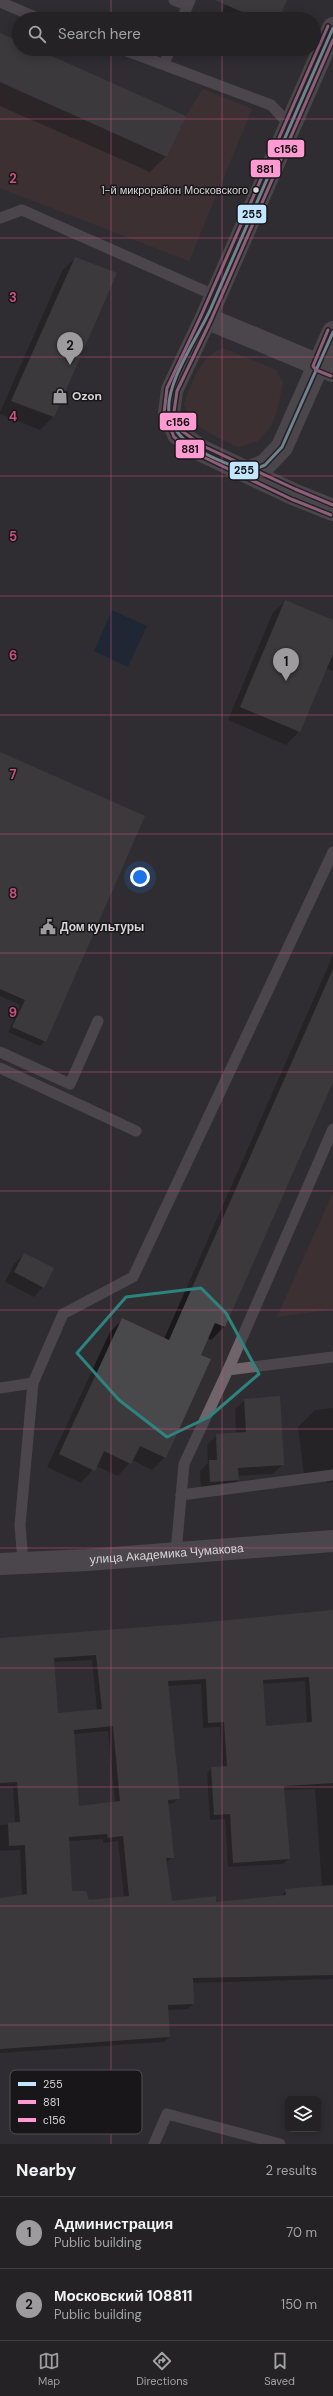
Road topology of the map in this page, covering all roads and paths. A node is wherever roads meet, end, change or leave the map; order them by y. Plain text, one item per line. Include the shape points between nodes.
1 (174, 0) edge
2 (0, 2) edge
3 (189, 3) edge
4 (24, 12) edge
5 (333, 28) edge
6 (321, 55) edge
7 (142, 56) edge
8 (167, 56) edge
9 (321, 56) edge
10 (164, 64) junction
11 (290, 125) junction
12 (0, 218) edge
13 (216, 296) junction
14 (206, 318) junction
15 (333, 332) edge
16 (326, 369) edge
17 (248, 472) junction
18 (333, 510) edge
19 (333, 852) edge
20 (98, 1021) dead end
21 (0, 1052) edge
22 (0, 1068) edge
23 (333, 1129) edge
24 (136, 1130) dead end
25 (333, 1357) edge
26 (228, 1370) junction
27 (33, 1383) junction
28 (0, 1388) edge
29 (333, 1475) edge
30 (181, 1495) junction
31 (333, 1541) edge
32 (176, 1552) junction
33 (23, 1562) junction
34 (0, 1564) edge
35 (154, 2144) edge
36 (280, 2144) edge

1 - 3 lane
2 - 4 lane
5 - 6 street
7 - 10 lane
8 - 10 lane
9 - 11 street
10 - 11 lane via 272,105
11 - 13 street
12 - 13 lane via 22,210
13 - 14 street
14 - 16 street
14 - 17 street via 172,390 169,414 178,434 200,450
15 - 16 street
16 - 17 street via 282,447 265,465
17 - 18 street
19 - 27 lane via 133,1277 63,1314
20 - 21 lane via 70,1084
22 - 24 lane
23 - 26 lane
25 - 26 lane
26 - 30 lane via 184,1464
27 - 28 lane
27 - 33 lane via 20,1525
29 - 30 lane
30 - 32 lane
31 - 32 street, улица Академика Чумакова
32 - 33 street, улица Академика Чумакова via 87,1560
33 - 34 street, улица Академика Чумакова
35 - 36 lane via 167,2114

